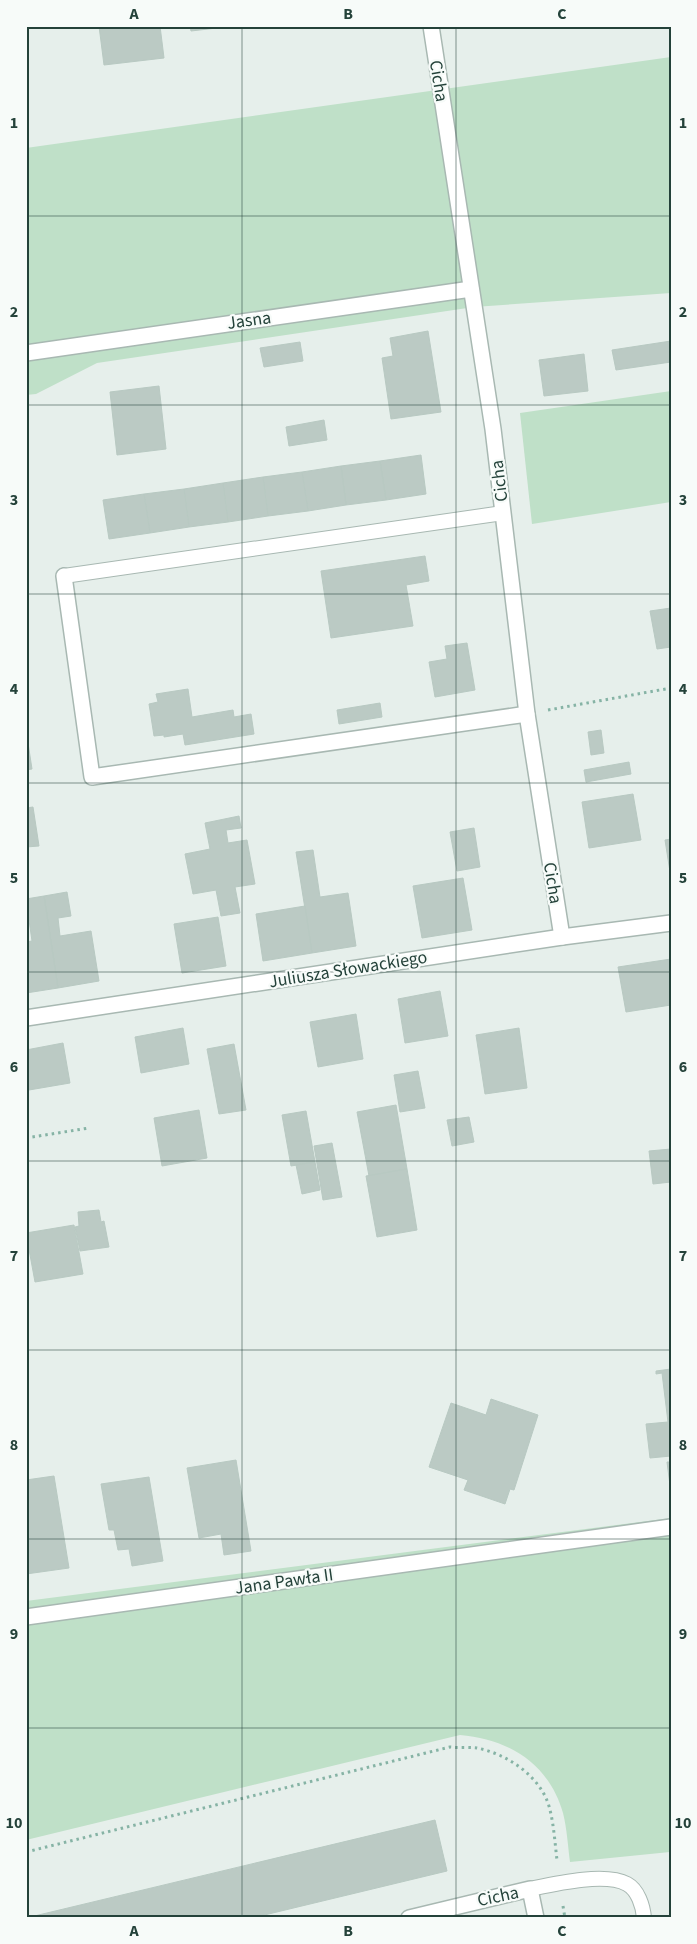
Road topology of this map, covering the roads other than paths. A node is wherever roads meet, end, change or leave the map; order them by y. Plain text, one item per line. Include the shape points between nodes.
1 (431, 26) edge
2 (471, 289) junction
3 (26, 353) edge
4 (503, 513) junction
5 (64, 576) joint
6 (527, 714) junction
7 (671, 924) edge
8 (562, 937) junction
9 (26, 1018) edge
10 (671, 1527) edge
11 (26, 1617) edge
12 (530, 1889) junction
13 (409, 1918) edge
14 (536, 1918) edge
15 (644, 1918) edge

1 - 2 street, Cicha
2 - 3 street, Jasna
2 - 4 street, Cicha
4 - 5 lane
4 - 6 street, Cicha
5 - 6 street via 92,777
6 - 8 street, Cicha
7 - 8 street, Juliusza Słowackiego
8 - 9 street, Juliusza Słowackiego
10 - 11 street, Jana Pawła II
12 - 13 street, Cicha
12 - 14 street, Cicha
12 - 15 lane via 602,1878 628,1884 640,1898

